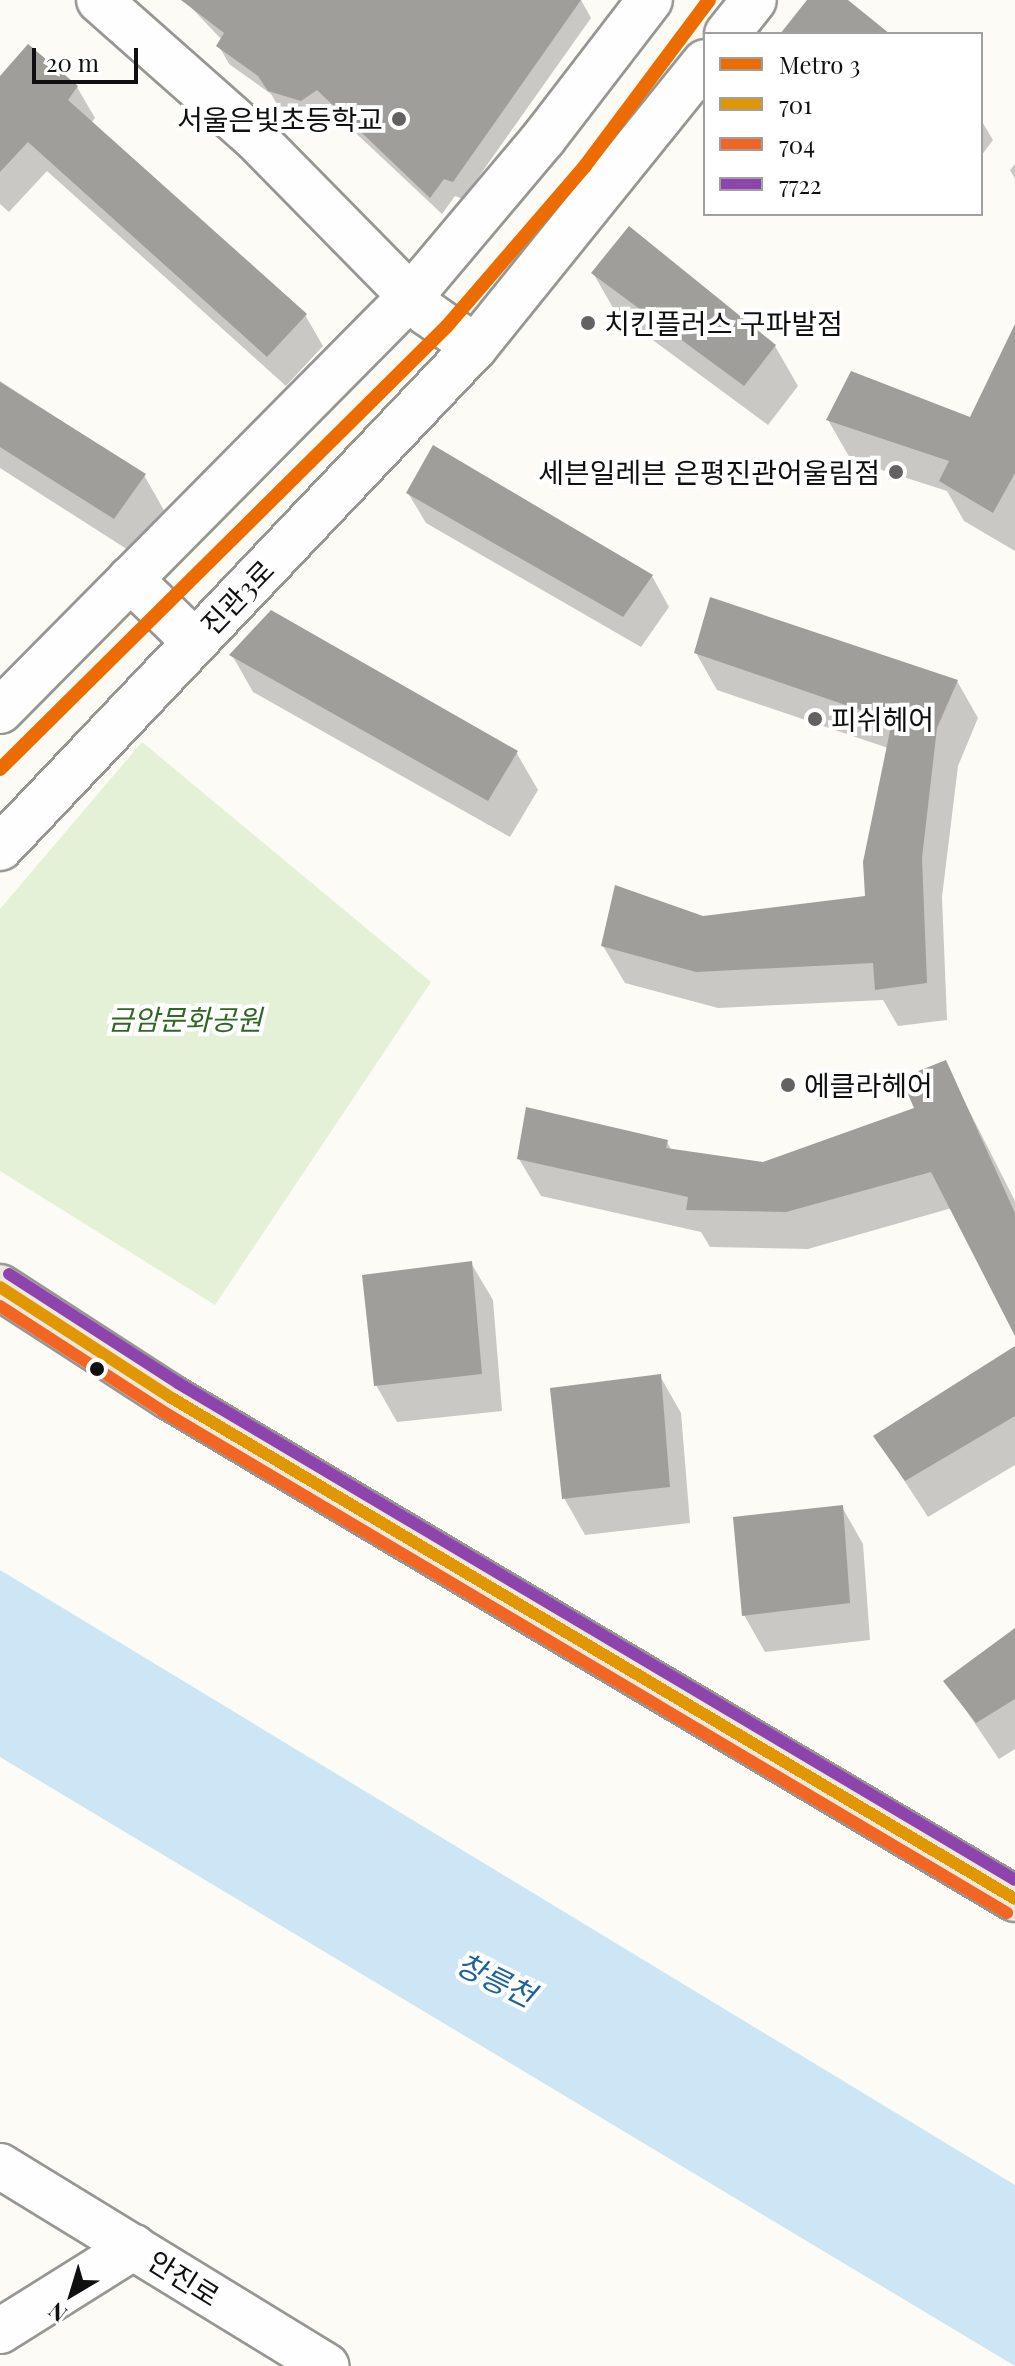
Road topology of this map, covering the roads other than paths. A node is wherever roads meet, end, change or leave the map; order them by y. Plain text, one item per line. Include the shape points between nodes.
1 (99, 0) edge
2 (650, 0) edge
3 (754, 0) edge
4 (729, 32) edge
5 (703, 64) edge
6 (410, 297) junction
7 (475, 347) junction
8 (130, 579) junction
9 (194, 641) junction
10 (0, 711) edge
11 (0, 848) edge
12 (0, 1287) edge
13 (1015, 1899) edge
14 (0, 2166) edge
15 (134, 2247) junction
16 (0, 2331) edge
17 (327, 2366) edge

1 - 6 street via 254,137
2 - 6 street via 544,138
3 - 4 street
5 - 7 street, 진관3로
6 - 7 street
6 - 8 street
7 - 9 street, 진관3로
8 - 9 street
8 - 10 street
9 - 11 street, 진관3로
12 - 13 main road via 170,1397
14 - 15 street, 안진로
15 - 16 street
15 - 17 street, 안진로

